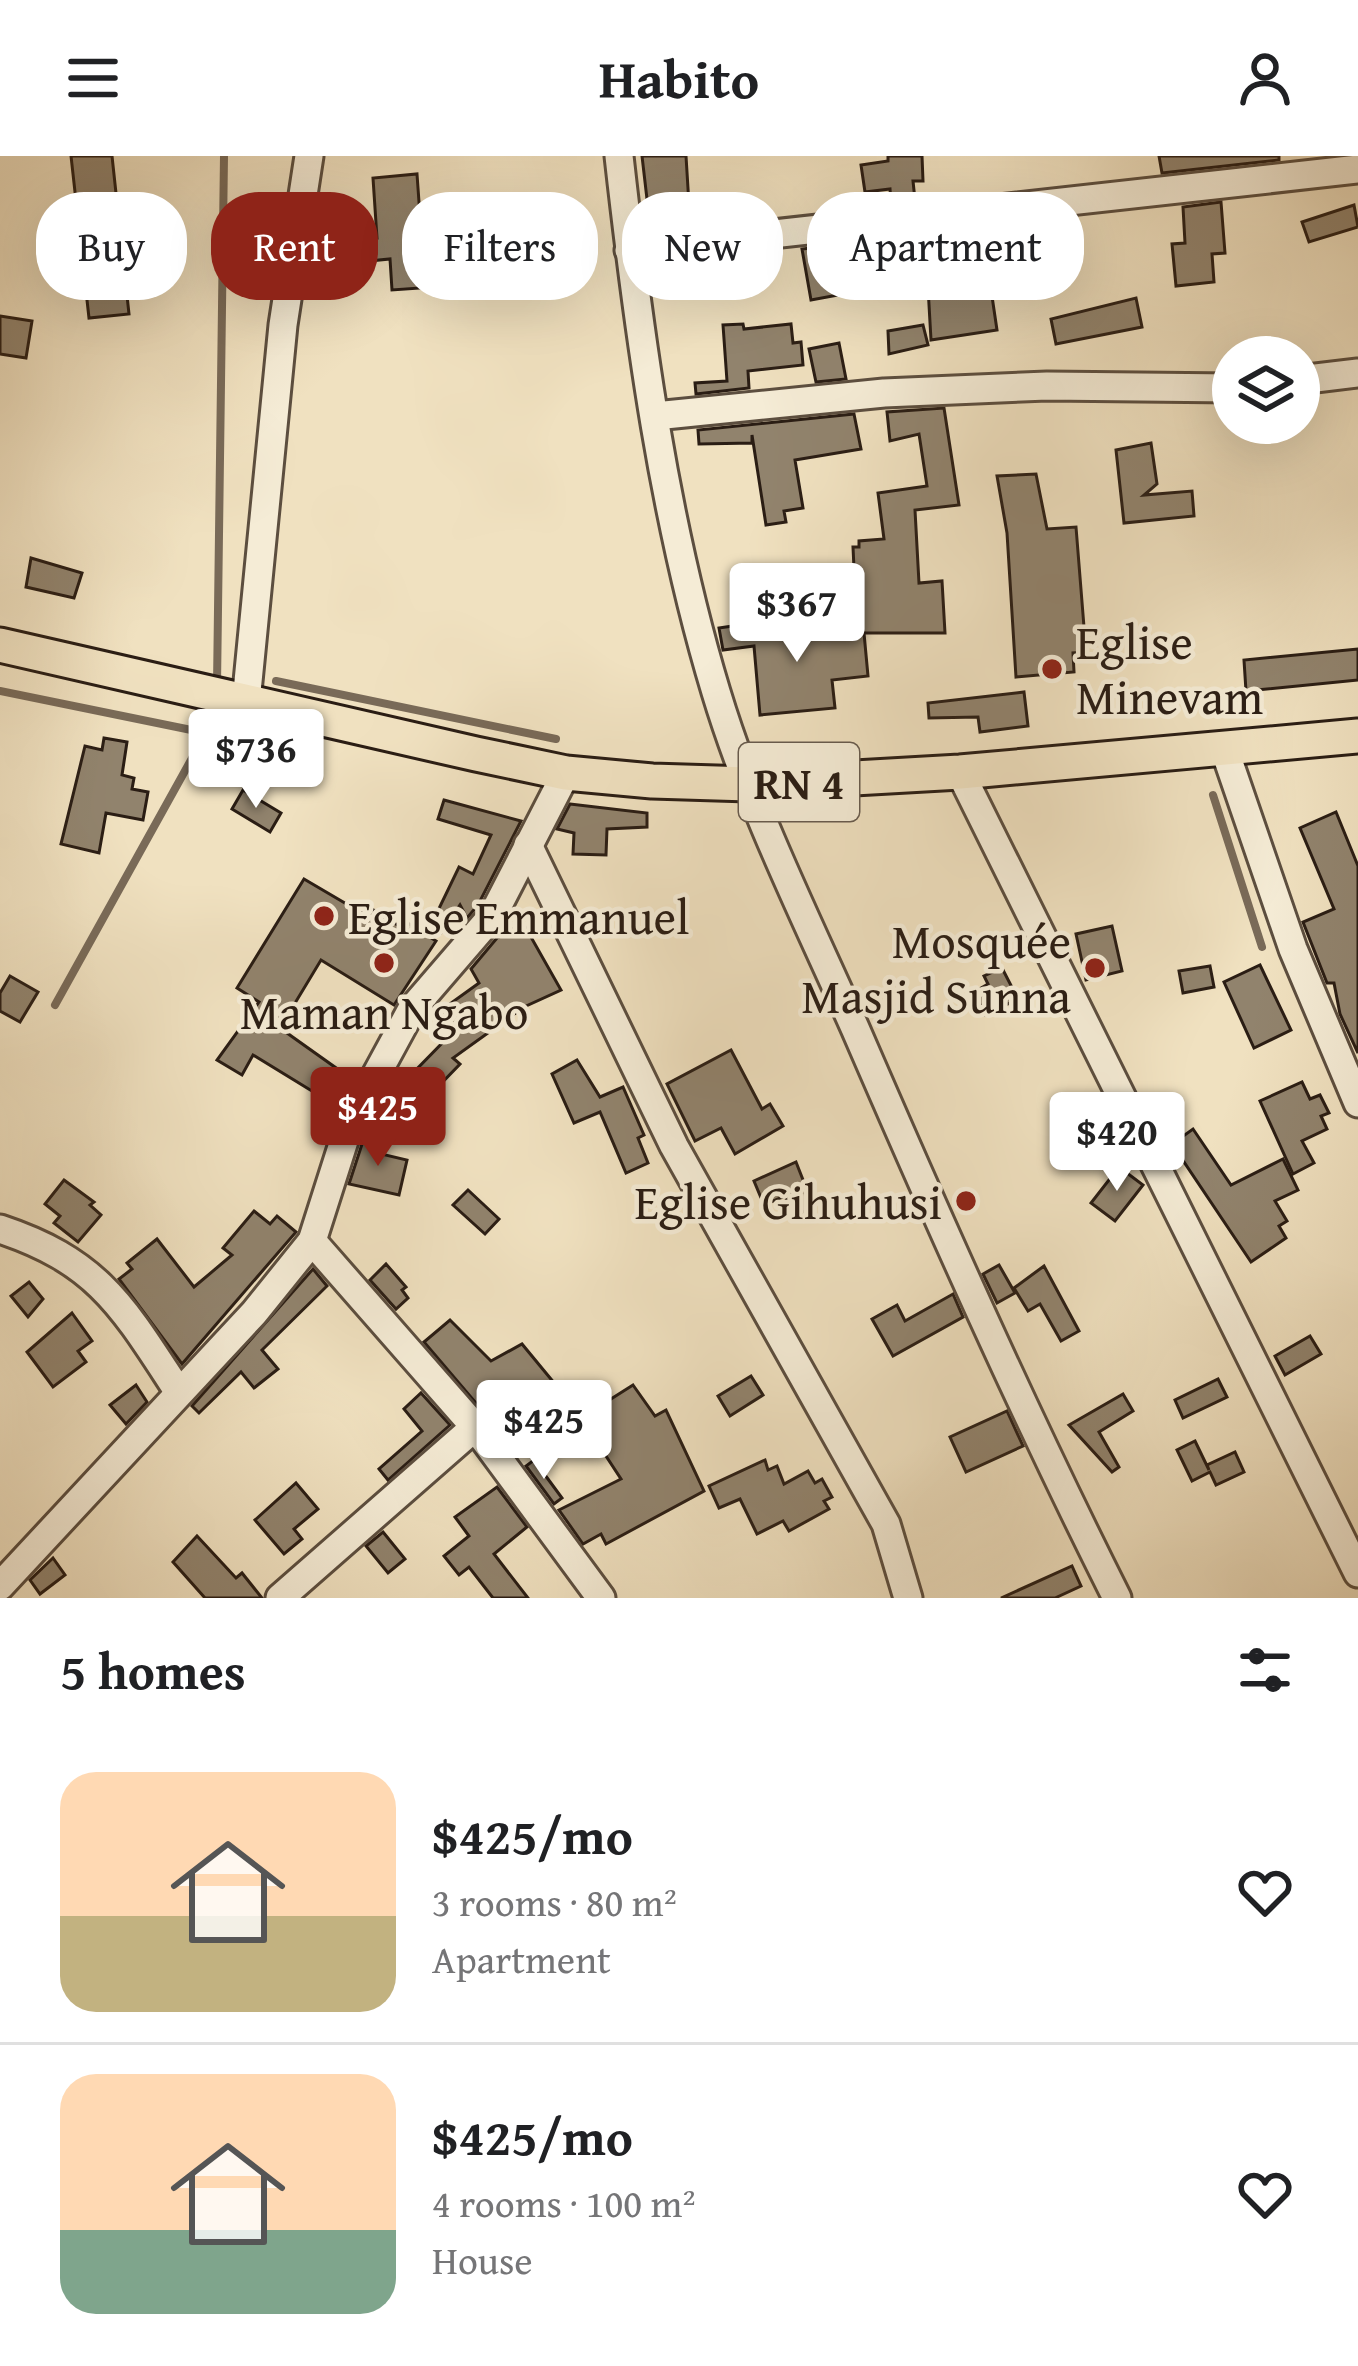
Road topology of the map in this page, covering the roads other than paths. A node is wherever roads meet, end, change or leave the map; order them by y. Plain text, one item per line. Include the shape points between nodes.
1 (309, 156) edge
2 (619, 156) edge
3 (1358, 169) edge
4 (623, 192) edge
5 (783, 233) edge
6 (637, 300) edge
7 (1358, 374) edge
8 (1320, 378) edge
9 (1212, 388) edge
10 (655, 416) junction
11 (0, 645) edge
12 (246, 703) junction
13 (1358, 736) edge
14 (1224, 748) junction
15 (566, 772) junction
16 (960, 772) junction
17 (748, 784) junction
18 (528, 845) junction
19 (1358, 1103) edge
20 (0, 1229) edge
21 (312, 1241) junction
22 (178, 1390) junction
23 (475, 1427) junction
24 (1358, 1573) edge
25 (0, 1586) edge
26 (280, 1598) edge
27 (601, 1598) edge
28 (908, 1598) edge
29 (1117, 1598) edge

1 - 12 street via 283,325
2 - 4 street
3 - 5 street
6 - 10 street
7 - 8 street
9 - 10 street via 884,393
10 - 17 street via 716,691
11 - 12 main road, RN 4
12 - 15 main road, RN 4
13 - 14 main road, RN 4
14 - 16 main road, RN 4
14 - 19 street via 1293,949
15 - 17 main road, RN 4
15 - 18 street
16 - 17 main road, RN 4
16 - 24 street
17 - 29 street
18 - 21 street via 493,915 412,1009 349,1125
18 - 28 street via 674,1146 886,1524
20 - 22 street via 92,1273
21 - 22 street
21 - 23 street
22 - 25 street
23 - 26 street
23 - 27 street

